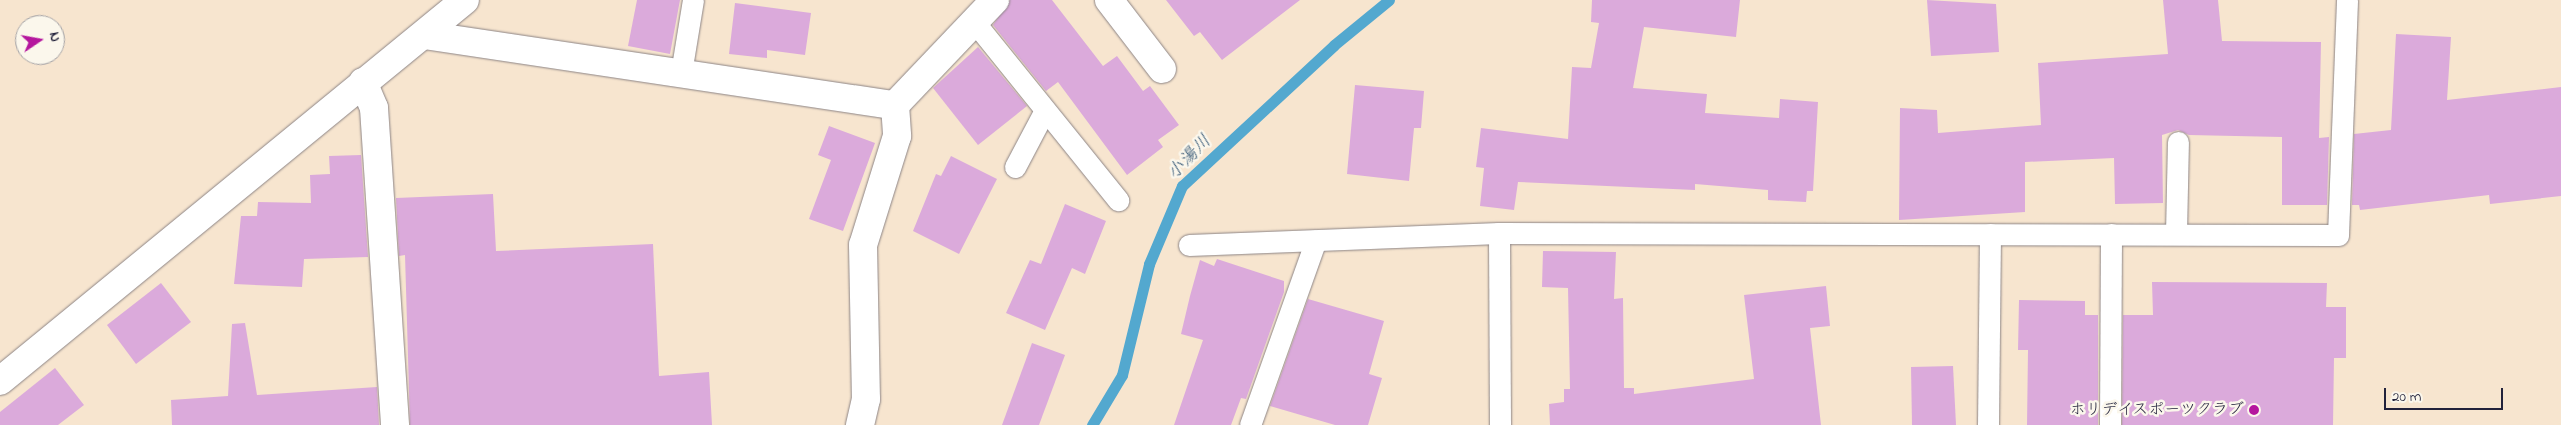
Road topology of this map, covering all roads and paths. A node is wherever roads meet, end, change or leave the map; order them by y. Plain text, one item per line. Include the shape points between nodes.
1 (465, 0) edge
2 (693, 0) edge
3 (995, 0) edge
4 (1109, 0) edge
5 (2347, 0) edge
6 (972, 19) junction
7 (424, 35) junction
8 (1162, 69) dead end
9 (681, 73) junction
10 (363, 82) junction
11 (895, 105) junction
12 (1045, 110) junction
13 (2178, 142) dead end
14 (1015, 167) dead end
15 (1118, 200) dead end
16 (1499, 233) junction
17 (1990, 234) junction
18 (2110, 234) junction
19 (2176, 234) junction
20 (1316, 240) junction
21 (1189, 245) dead end
22 (0, 381) edge
23 (396, 425) edge
24 (860, 425) edge
25 (1250, 425) edge
26 (1500, 425) edge
27 (1988, 425) edge
28 (2110, 425) edge

1 - 7 street
2 - 9 lane
3 - 6 street
4 - 8 street
5 - 19 lane via 2338,235
6 - 11 street
6 - 12 lane
7 - 9 street
7 - 10 street
9 - 11 street
10 - 22 street
10 - 23 street via 374,108
11 - 24 street via 896,136 863,245 866,399
12 - 14 lane
12 - 15 lane
13 - 19 lane
16 - 17 lane
16 - 20 lane
16 - 26 lane
17 - 18 lane
17 - 27 lane
18 - 19 lane
18 - 28 lane
20 - 21 lane
20 - 25 lane

